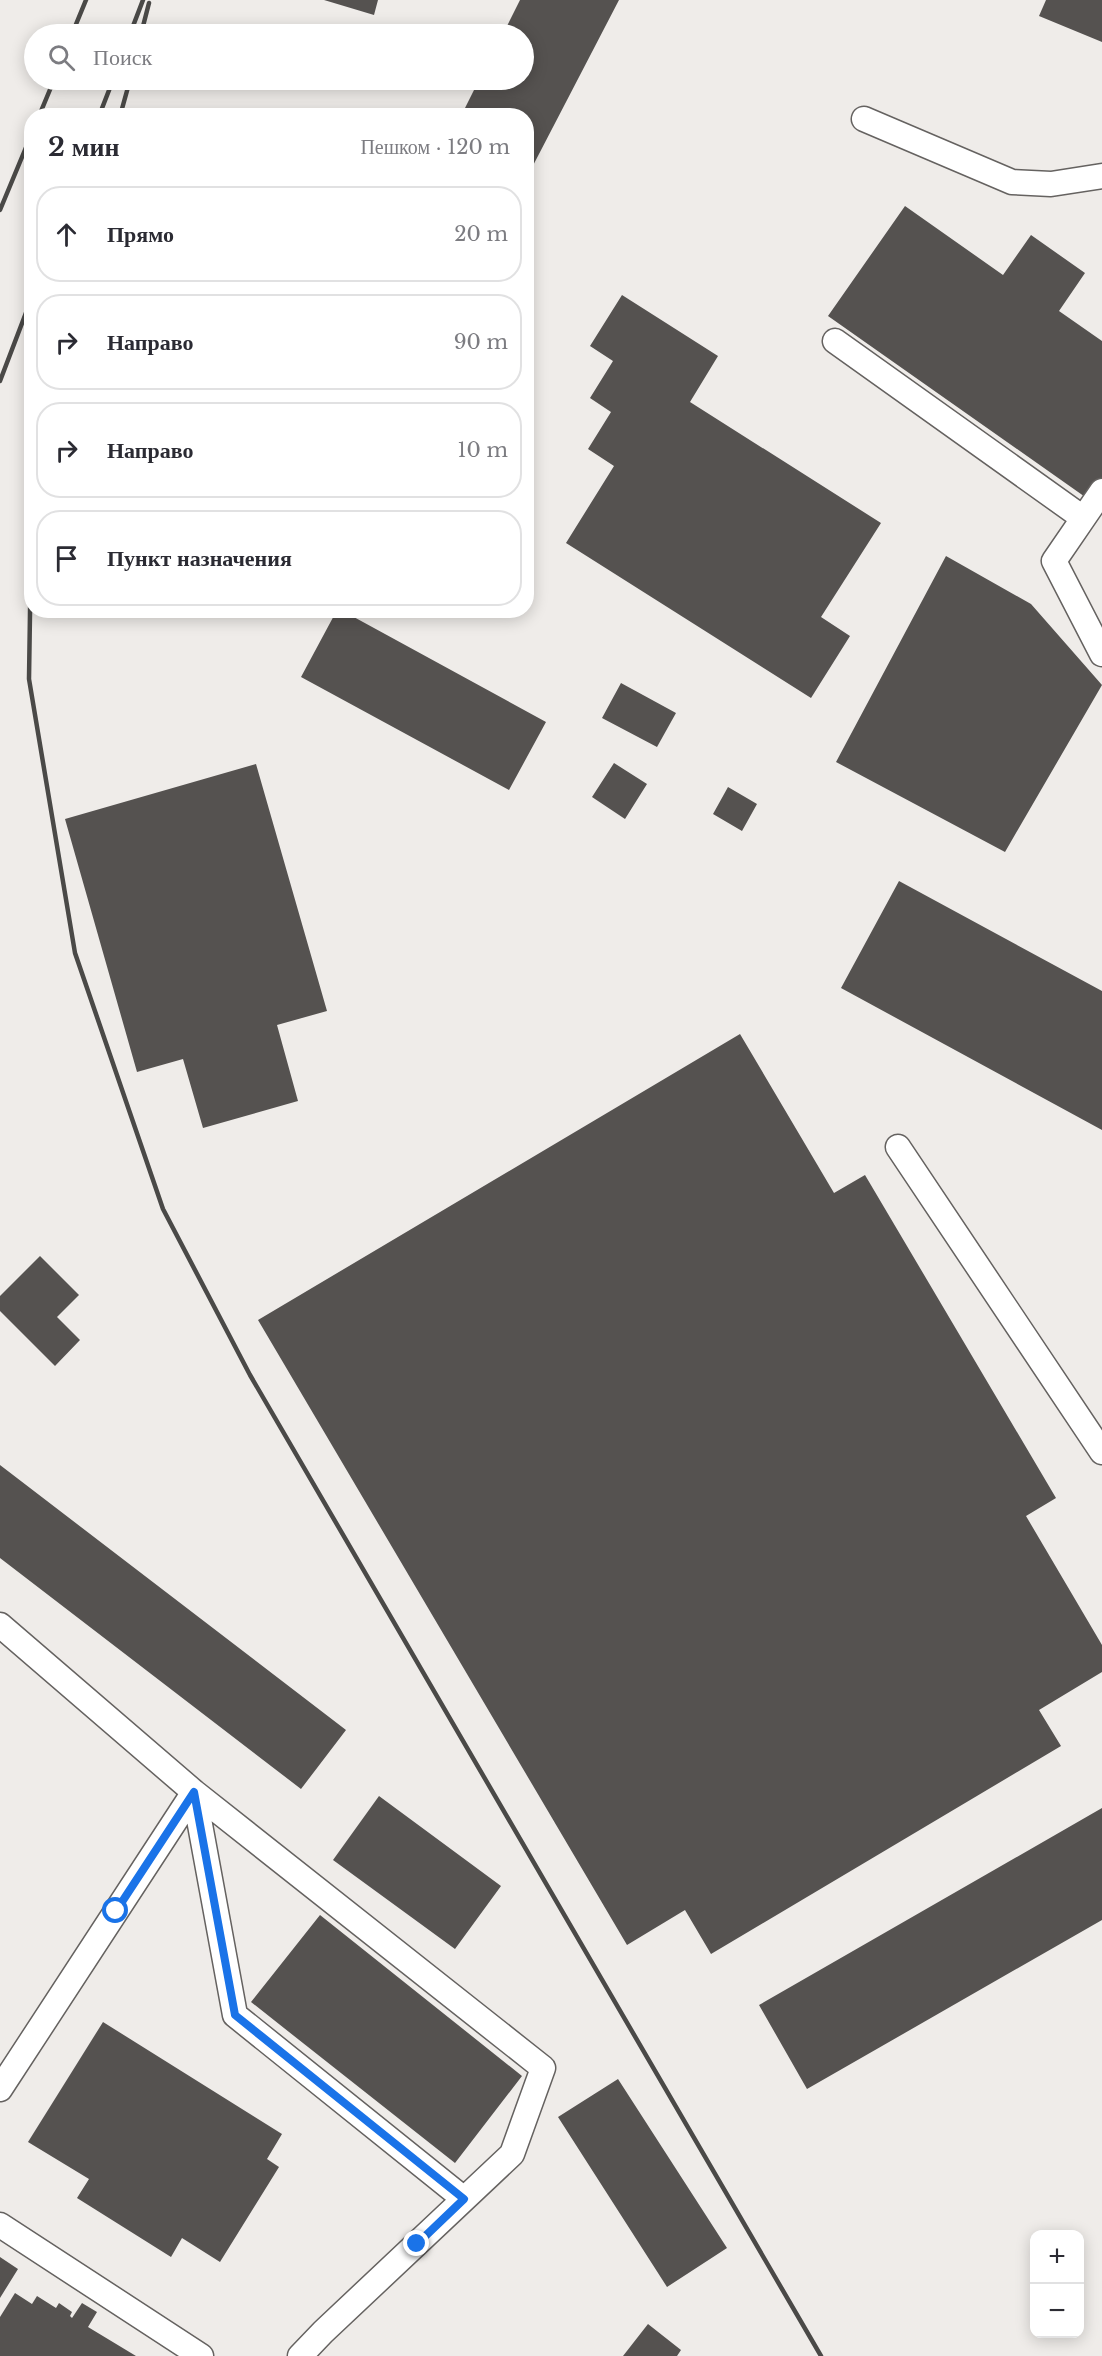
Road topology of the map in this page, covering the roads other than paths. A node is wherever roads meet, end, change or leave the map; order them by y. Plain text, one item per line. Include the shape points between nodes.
1 (864, 119) dead end
2 (1102, 176) edge
3 (835, 341) dead end
4 (1102, 491) edge
5 (1083, 518) junction
6 (1102, 654) edge
7 (898, 1147) dead end
8 (1102, 1452) edge
9 (0, 1625) edge
10 (194, 1792) junction
11 (0, 2089) edge
12 (464, 2199) junction
13 (0, 2225) edge
14 (201, 2356) edge
15 (300, 2356) edge

1 - 2 lane via 1012,182 1051,184
3 - 5 lane
4 - 5 lane
5 - 6 lane via 1054,561
7 - 8 lane
9 - 10 lane
10 - 11 lane
10 - 12 lane via 235,2015
10 - 12 lane via 543,2068 512,2154
12 - 15 lane
13 - 14 lane

